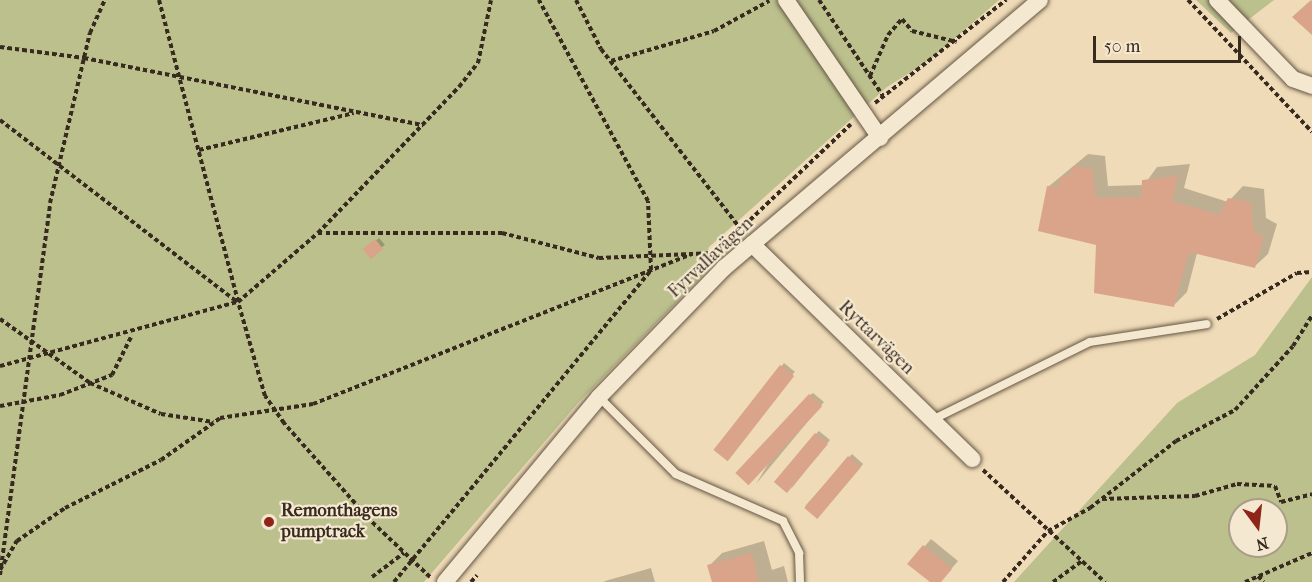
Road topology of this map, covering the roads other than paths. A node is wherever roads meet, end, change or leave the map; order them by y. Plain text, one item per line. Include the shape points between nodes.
1 (786, 0) edge
2 (1040, 0) edge
3 (1217, 0) edge
4 (1312, 86) edge
5 (880, 138) junction
6 (752, 244) junction
7 (1207, 324) road end
8 (599, 396) junction
9 (932, 420) junction
10 (972, 459) road end
11 (445, 582) edge
12 (800, 582) edge

1 - 5 street
2 - 5 street, Fyrvallavägen
3 - 4 street via 1293,80
5 - 6 street, Fyrvallavägen
6 - 8 street, Fyrvallavägen
6 - 9 street, Ryttarvägen
7 - 9 lane via 1090,342
8 - 11 street, Fyrvallavägen
8 - 12 lane via 676,474 783,521 799,553
9 - 10 street, Ryttarvägen

